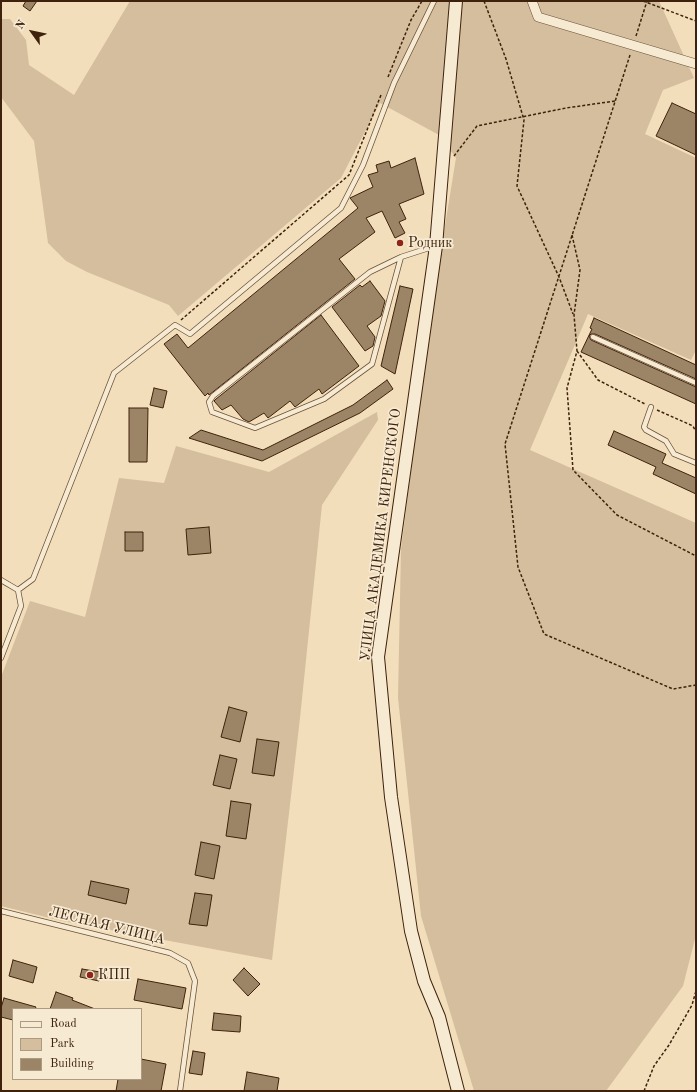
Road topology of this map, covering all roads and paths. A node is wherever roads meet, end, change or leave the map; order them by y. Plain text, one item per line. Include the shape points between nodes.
1 (422, 1) edge
2 (434, 1) edge
3 (456, 1) edge
4 (484, 1) edge
5 (532, 1) edge
6 (643, 1) edge
7 (647, 2) edge
8 (696, 21) edge
9 (633, 45) junction
10 (696, 64) edge
11 (387, 79) dead end
12 (381, 94) dead end
13 (615, 102) junction
14 (523, 116) junction
15 (443, 170) junction
16 (572, 234) junction
17 (436, 246) junction
18 (401, 257) junction
19 (558, 277) junction
20 (574, 315) junction
21 (175, 325) junction
22 (593, 338) dead end
23 (577, 351) junction
24 (696, 383) edge
25 (651, 407) junction
26 (696, 432) edge
27 (696, 463) edge
28 (696, 556) edge
29 (1, 580) edge
30 (18, 590) junction
31 (1, 658) edge
32 (696, 685) edge
33 (1, 911) edge
34 (696, 991) edge
35 (180, 1091) edge
36 (458, 1091) edge
37 (644, 1091) edge

1 - 11 path via 411,20
2 - 21 lane via 394,83 363,165 341,208 190,334
3 - 15 main road, УЛИЦА АКАДЕМИКА КИРЕНСКОГО
4 - 14 path via 506,59
5 - 9 street via 538,17
6 - 7 path
7 - 8 path
7 - 9 path
9 - 10 street
9 - 13 path
12 - 21 path via 348,175
13 - 14 path
13 - 16 path
14 - 15 path via 477,126
14 - 19 path via 517,186
15 - 17 main road, УЛИЦА АКАДЕМИКА КИРЕНСКОГО
16 - 19 path
16 - 20 path via 580,270
17 - 18 lane
17 - 36 main road, УЛИЦА АКАДЕМИКА КИРЕНСКОГО via 378,657 391,797 411,931 424,981 439,1017
18 - 18 lane via 370,272 213,396 209,402 212,412 255,428 324,399 372,364
19 - 20 path
19 - 32 path via 505,444 518,567 544,634 673,689
20 - 23 path
21 - 30 lane via 114,373 33,579
22 - 24 lane
23 - 25 path via 598,380
23 - 28 path via 566,388 573,470 617,515
25 - 26 path via 693,426
25 - 27 lane via 644,427 646,430 666,441 674,454
29 - 30 lane
30 - 31 lane via 21,606
33 - 35 lane, ЛЕСНАЯ УЛИЦА via 170,953 188,963 195,981
34 - 37 path via 692,1005 654,1066

